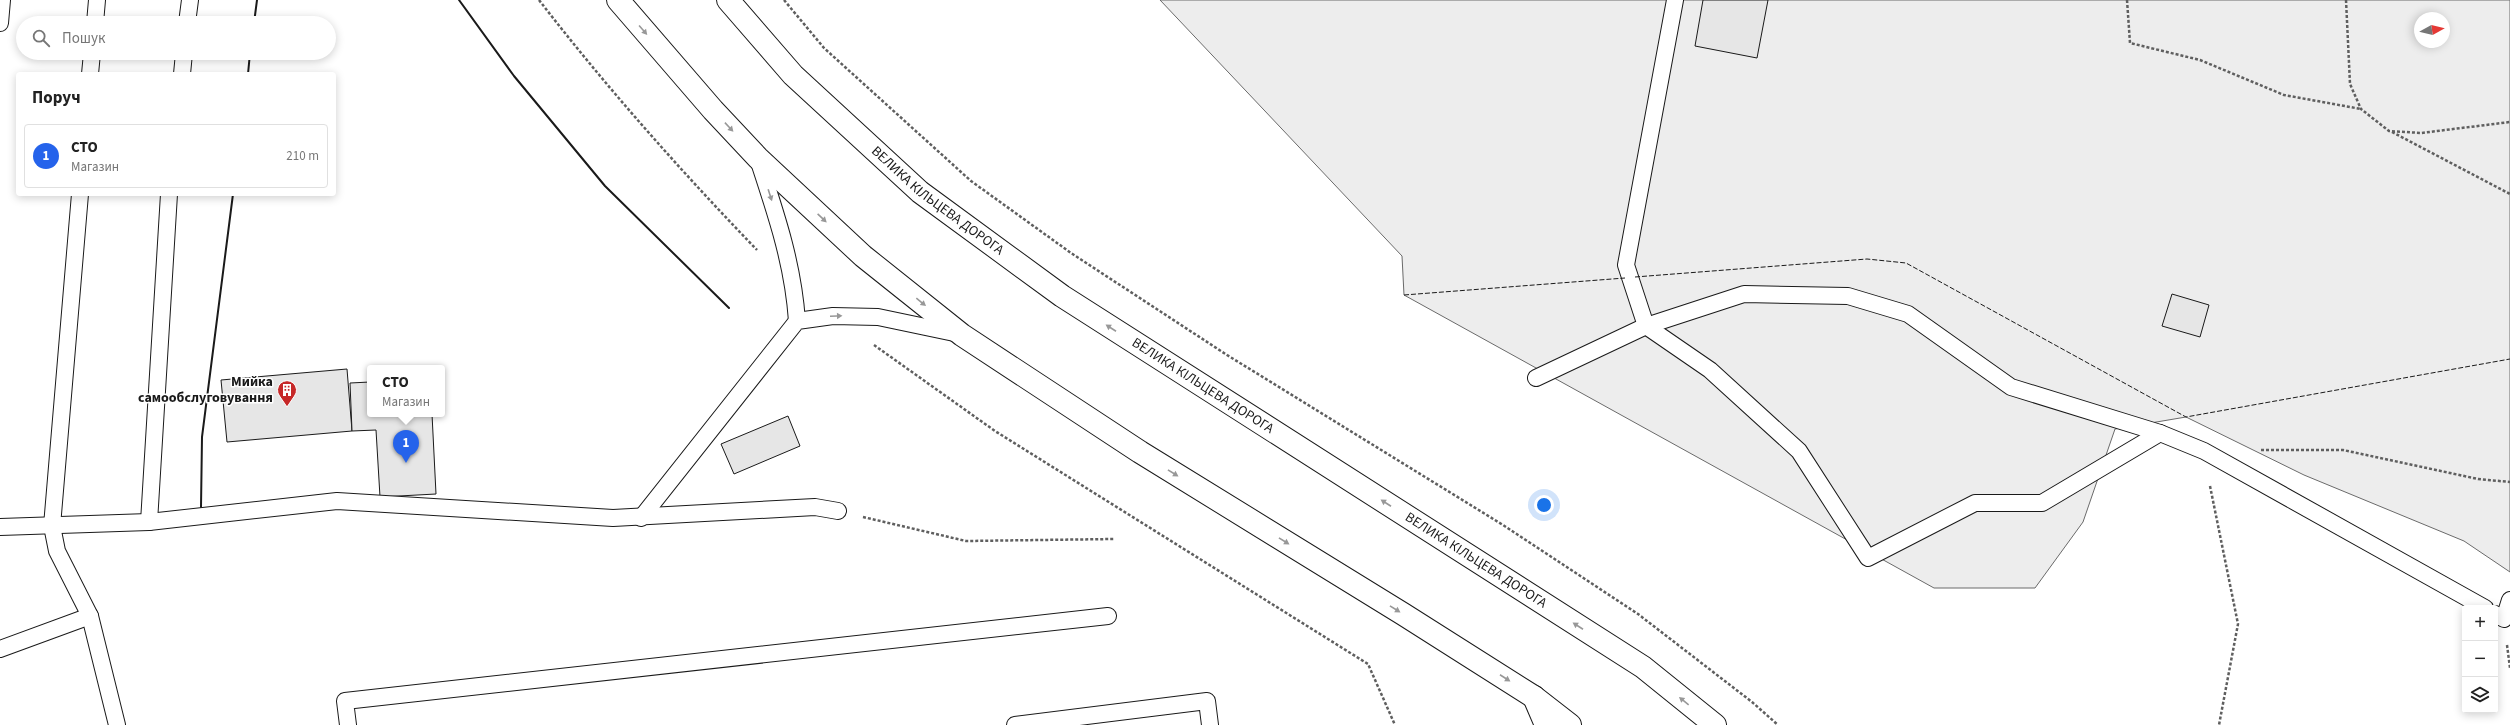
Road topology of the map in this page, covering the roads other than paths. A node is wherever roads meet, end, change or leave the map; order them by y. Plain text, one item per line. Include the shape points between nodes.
1 (2, 0) edge
2 (97, 0) edge
3 (190, 0) edge
4 (618, 0) edge
5 (728, 0) edge
6 (1676, 0) edge
7 (96, 16) edge
8 (189, 16) edge
9 (0, 23) edge
10 (91, 60) edge
11 (183, 60) edge
12 (90, 72) edge
13 (182, 72) edge
14 (758, 158) junction
15 (80, 196) edge
16 (169, 196) edge
17 (797, 321) junction
18 (1646, 326) junction
19 (962, 335) junction
20 (1536, 378) dead end
21 (2160, 433) junction
22 (838, 511) road end
23 (641, 518) junction
24 (149, 522) junction
25 (52, 526) junction
26 (0, 527) edge
27 (2510, 600) edge
28 (2480, 605) edge
29 (2498, 615) edge
30 (90, 616) junction
31 (1108, 616) dead end
32 (0, 649) edge
33 (1534, 697) junction
34 (117, 725) edge
35 (348, 725) edge
36 (1015, 725) edge
37 (1210, 725) edge
38 (1546, 725) edge
39 (1570, 725) edge
40 (1715, 725) edge

1 - 9 lane
2 - 7 lane
3 - 8 lane
4 -> 14 main road via 712,110
40 -> 5 main road, ВЕЛИКА КІЛЬЦЕВА ДОРОГА via 1643,667 1056,292 920,192 793,75
6 - 18 lane via 1626,265
10 - 12 lane
11 - 13 lane
14 -> 17 lane via 785,241 794,285
14 -> 19 main road via 863,256
15 - 25 lane
16 - 24 lane
17 -> 19 lane via 833,316 878,317
17 - 23 lane
18 - 20 lane
18 - 21 lane via 1744,294 1848,296 1908,314 2011,387
18 - 21 lane via 1710,370 1799,451 1868,558 1975,503 2042,503
19 -> 33 main road via 1140,452
21 - 28 lane via 2204,451
22 - 23 lane via 815,507
23 - 24 lane via 605,518 337,501
24 - 25 lane
25 - 26 lane
25 - 30 lane via 57,550
27 - 29 lane via 2504,618
30 - 32 lane
30 - 34 lane
31 - 35 lane via 345,701
33 - 38 main road
33 - 39 main road
36 - 37 lane via 1207,701

